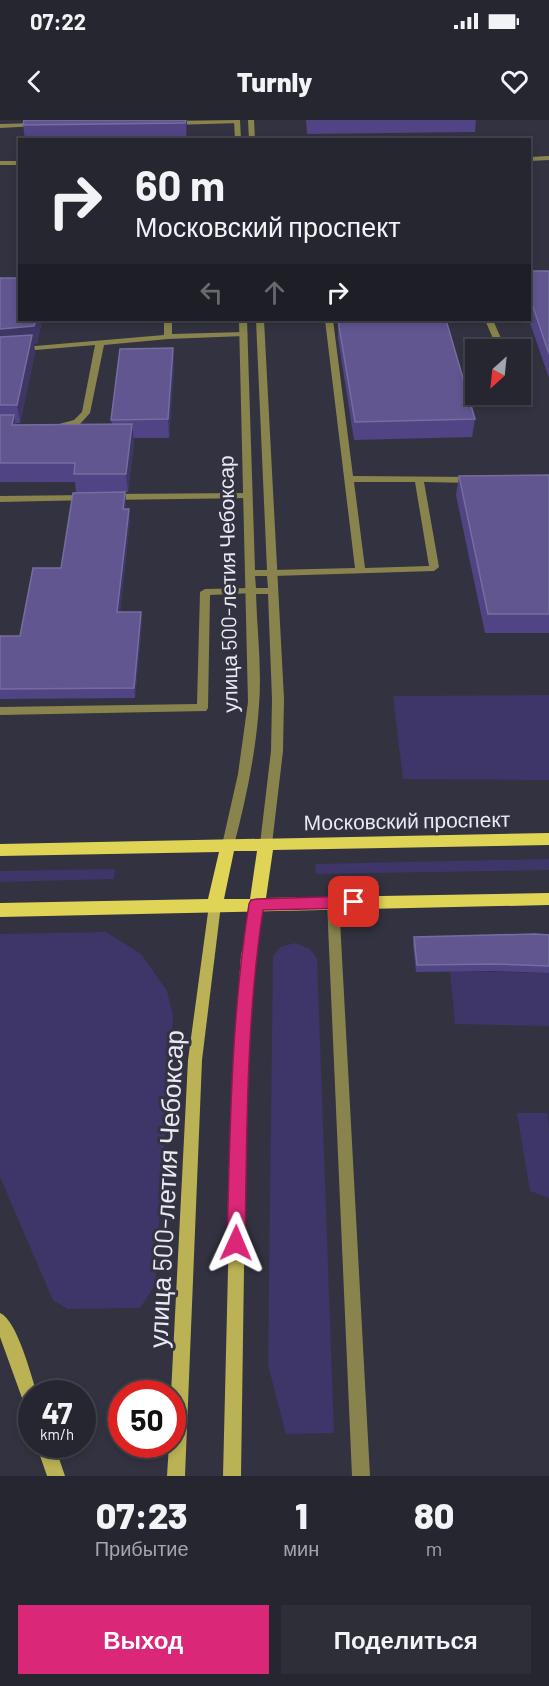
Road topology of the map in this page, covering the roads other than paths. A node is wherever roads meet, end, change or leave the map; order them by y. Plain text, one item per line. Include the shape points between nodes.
1 (251, 120) edge
2 (238, 121) edge
3 (34, 122) edge
4 (161, 123) edge
5 (45, 124) edge
6 (0, 126) edge
7 (238, 138) edge
8 (252, 138) edge
9 (549, 158) edge
10 (531, 159) edge
11 (0, 163) edge
12 (18, 163) edge
13 (168, 321) edge
14 (243, 321) edge
15 (260, 321) edge
16 (329, 321) edge
17 (489, 321) edge
18 (244, 334) junction
19 (261, 334) junction
20 (168, 338) junction
21 (497, 339) edge
22 (100, 343) junction
23 (0, 351) edge
24 (41, 427) edge
25 (350, 479) junction
26 (419, 480) junction
27 (478, 480) edge
28 (248, 496) junction
29 (270, 496) junction
30 (0, 499) edge
31 (360, 571) junction
32 (249, 573) junction
33 (273, 573) junction
34 (250, 591) junction
35 (274, 591) junction
36 (0, 711) edge
37 (549, 838) edge
38 (266, 844) junction
39 (228, 845) junction
40 (0, 850) edge
41 (549, 899) edge
42 (333, 902) junction
43 (257, 904) junction
44 (214, 905) junction
45 (0, 910) edge
46 (0, 1321) edge
47 (24, 1380) edge
48 (50, 1458) edge
49 (56, 1476) edge
50 (176, 1476) edge
51 (232, 1476) edge
52 (360, 1476) edge

1 - 8 street
2 - 4 street
2 - 7 street
3 - 5 street
3 - 6 street
9 - 10 street
11 - 12 street
13 - 20 street
14 - 18 street, улица 500-летия Чебоксар
15 - 19 street, улица 500-летия Чебоксар
16 - 25 street
17 - 21 street
18 - 19 street
18 - 20 street
18 - 28 street, улица 500-летия Чебоксар
19 - 29 street, улица 500-летия Чебоксар
20 - 22 street
22 - 23 street
22 - 24 street via 86,413 77,422 61,427
25 - 26 street
25 - 31 street
26 - 27 street
26 - 31 street via 434,567
28 - 29 street
28 - 30 street
28 - 32 street, улица 500-летия Чебоксар
29 - 33 street, улица 500-летия Чебоксар
31 - 33 street
32 - 33 street
32 - 34 street, улица 500-летия Чебоксар
33 - 35 street, улица 500-летия Чебоксар
34 - 35 street
34 - 36 street via 205,592 202,708
34 - 39 street, улица 500-летия Чебоксар via 254,702 242,795
35 - 38 street, улица 500-летия Чебоксар via 278,751
37 - 38 main road, Московский проспект
38 - 39 main road, Московский проспект
38 - 43 main road
39 - 40 main road
39 - 44 main road
41 - 42 main road
42 - 43 main road
42 - 52 street
43 - 44 main road
43 - 51 main road via 248,956 240,1063
44 - 45 main road
44 - 50 main road, улица 500-летия Чебоксар via 195,1060
46 - 47 main road
48 - 49 main road

